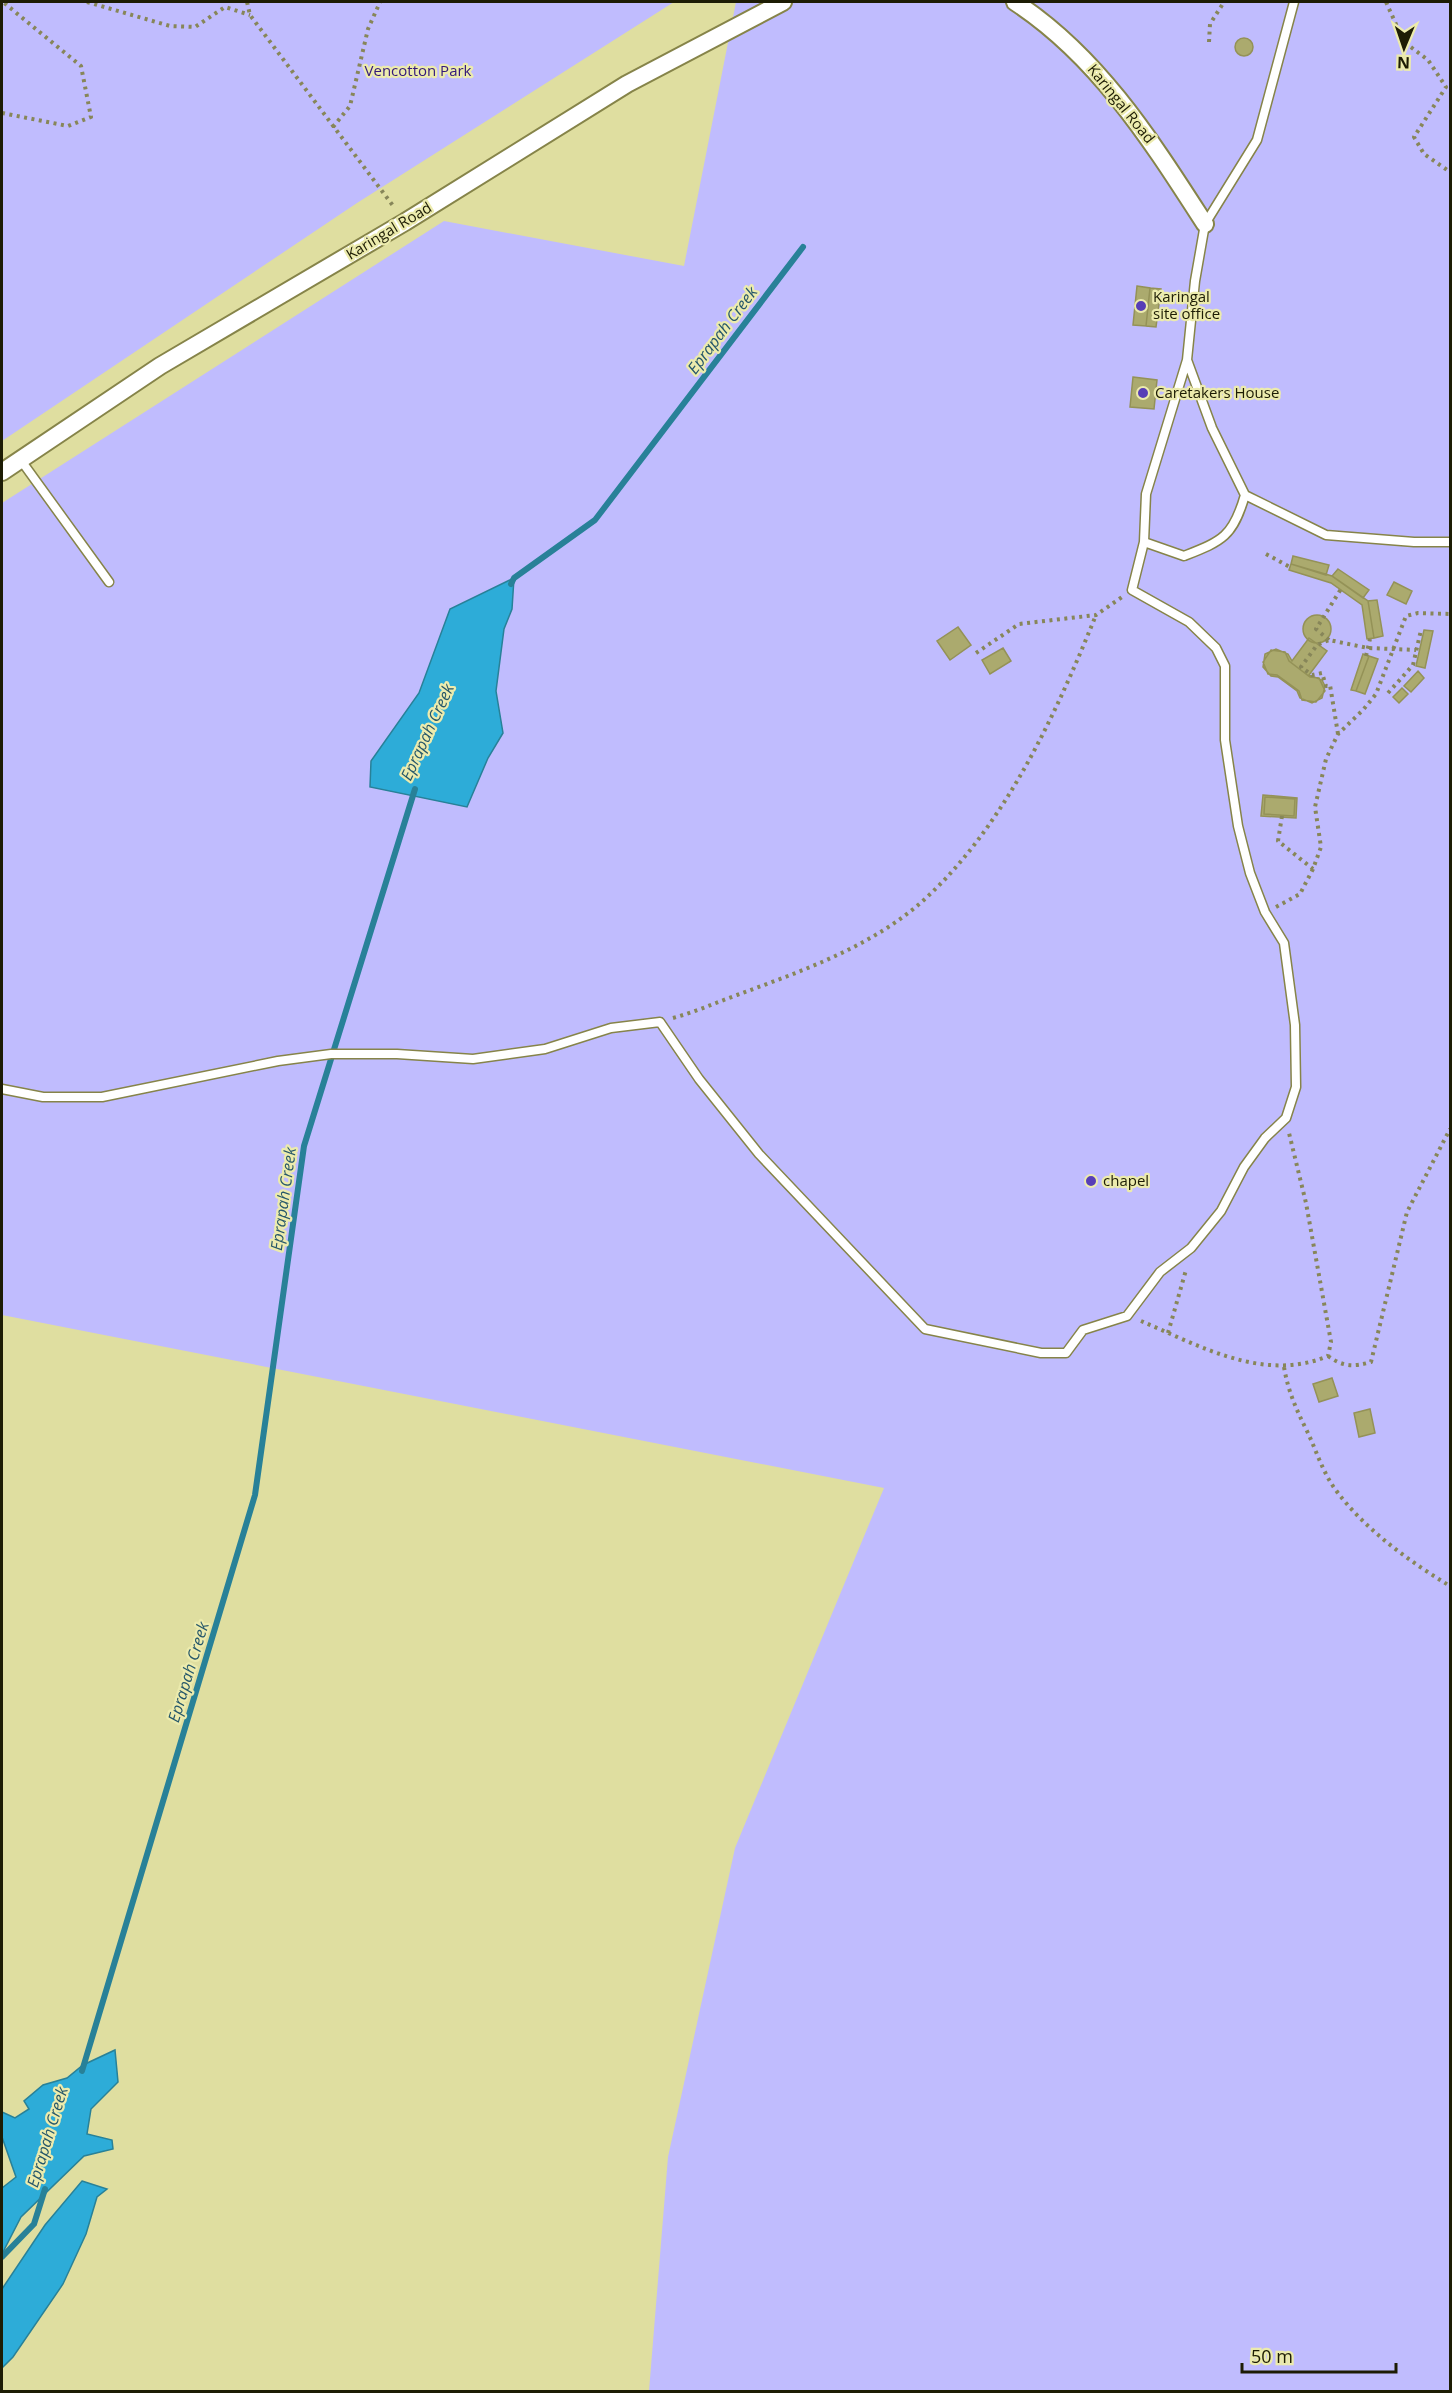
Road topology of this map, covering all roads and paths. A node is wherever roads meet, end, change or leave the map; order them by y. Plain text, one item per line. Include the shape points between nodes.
1 (3, 2) edge
2 (87, 2) edge
3 (247, 2) edge
4 (380, 2) edge
5 (783, 2) edge
6 (1016, 2) edge
7 (1224, 2) edge
8 (1294, 2) edge
9 (1386, 2) edge
10 (250, 15) junction
11 (1209, 42) dead end
12 (2, 112) edge
13 (333, 128) junction
14 (1450, 172) edge
15 (405, 222) junction
16 (1205, 224) junction
17 (1187, 360) junction
18 (20, 459) junction
19 (2, 472) edge
20 (1245, 495) junction
21 (1144, 542) junction
22 (1450, 542) edge
23 (1266, 554) dead end
24 (1290, 567) dead end
25 (109, 582) dead end
26 (1132, 590) junction
27 (1341, 590) dead end
28 (1450, 614) edge
29 (1096, 615) junction
30 (1421, 630) dead end
31 (1370, 639) dead end
32 (1329, 640) junction
33 (1368, 648) junction
34 (1393, 649) junction
35 (1416, 651) junction
36 (976, 652) dead end
37 (1366, 656) dead end
38 (1388, 693) dead end
39 (1338, 734) junction
40 (1282, 816) dead end
41 (1313, 869) junction
42 (1265, 912) junction
43 (660, 1022) junction
44 (2, 1089) edge
45 (1286, 1118) junction
46 (1450, 1129) edge
47 (1191, 1248) junction
48 (1127, 1316) junction
49 (1168, 1333) junction
50 (1328, 1356) junction
51 (1284, 1367) junction
52 (1450, 1586) edge

1 - 12 path via 81,66 91,117 68,126
2 - 10 path via 170,26 195,27 225,7
3 - 10 path
4 - 13 path via 368,29 350,106
5 - 15 street, Karingal Road via 627,84
6 - 16 street, Karingal Road via 1089,64 1147,133
7 - 11 path via 1210,24
8 - 16 lane via 1257,140
9 - 14 path via 1404,42 1428,60 1446,87 1414,137 1424,154
10 - 13 path
13 - 15 path
15 - 18 street, Karingal Road via 160,366
16 - 17 lane
17 - 20 lane via 1212,428
17 - 21 lane via 1146,494
18 - 19 street, Karingal Road
18 - 25 lane
20 - 21 lane via 1238,520 1219,542 1184,556
20 - 22 lane via 1326,535
21 - 26 lane
23 - 24 path
26 - 29 path
26 - 42 lane via 1189,622 1216,648 1225,666 1225,740 1238,826
27 - 32 path via 1316,628
28 - 34 path via 1406,616
29 - 36 path via 1019,624
29 - 43 path via 1077,662 997,816 966,857 925,899 883,929 794,975
30 - 35 path
31 - 33 path
32 - 33 path
32 - 39 path via 1317,645 1301,667 1312,675 1322,673 1326,686 1330,685
33 - 34 path
33 - 37 path
34 - 35 path
34 - 39 path via 1376,694
35 - 38 path via 1413,665
39 - 41 path via 1326,759 1315,807 1321,847
40 - 41 path via 1278,841
41 - 42 path via 1300,894
42 - 45 lane via 1284,943 1295,1024 1296,1087
43 - 44 lane via 611,1028 545,1048 473,1059 331,1054 102,1097 43,1097
43 - 48 lane via 759,1154 925,1329 1041,1353 1066,1353 1083,1330
45 - 47 lane via 1264,1138 1221,1212
45 - 50 path via 1331,1342
46 - 50 path via 1407,1212 1371,1362 1355,1367
47 - 48 lane via 1160,1272
47 - 49 path
48 - 49 path
49 - 51 path via 1240,1361
50 - 51 path via 1309,1364
51 - 52 path via 1288,1393 1318,1461 1338,1493 1371,1528 1424,1571

